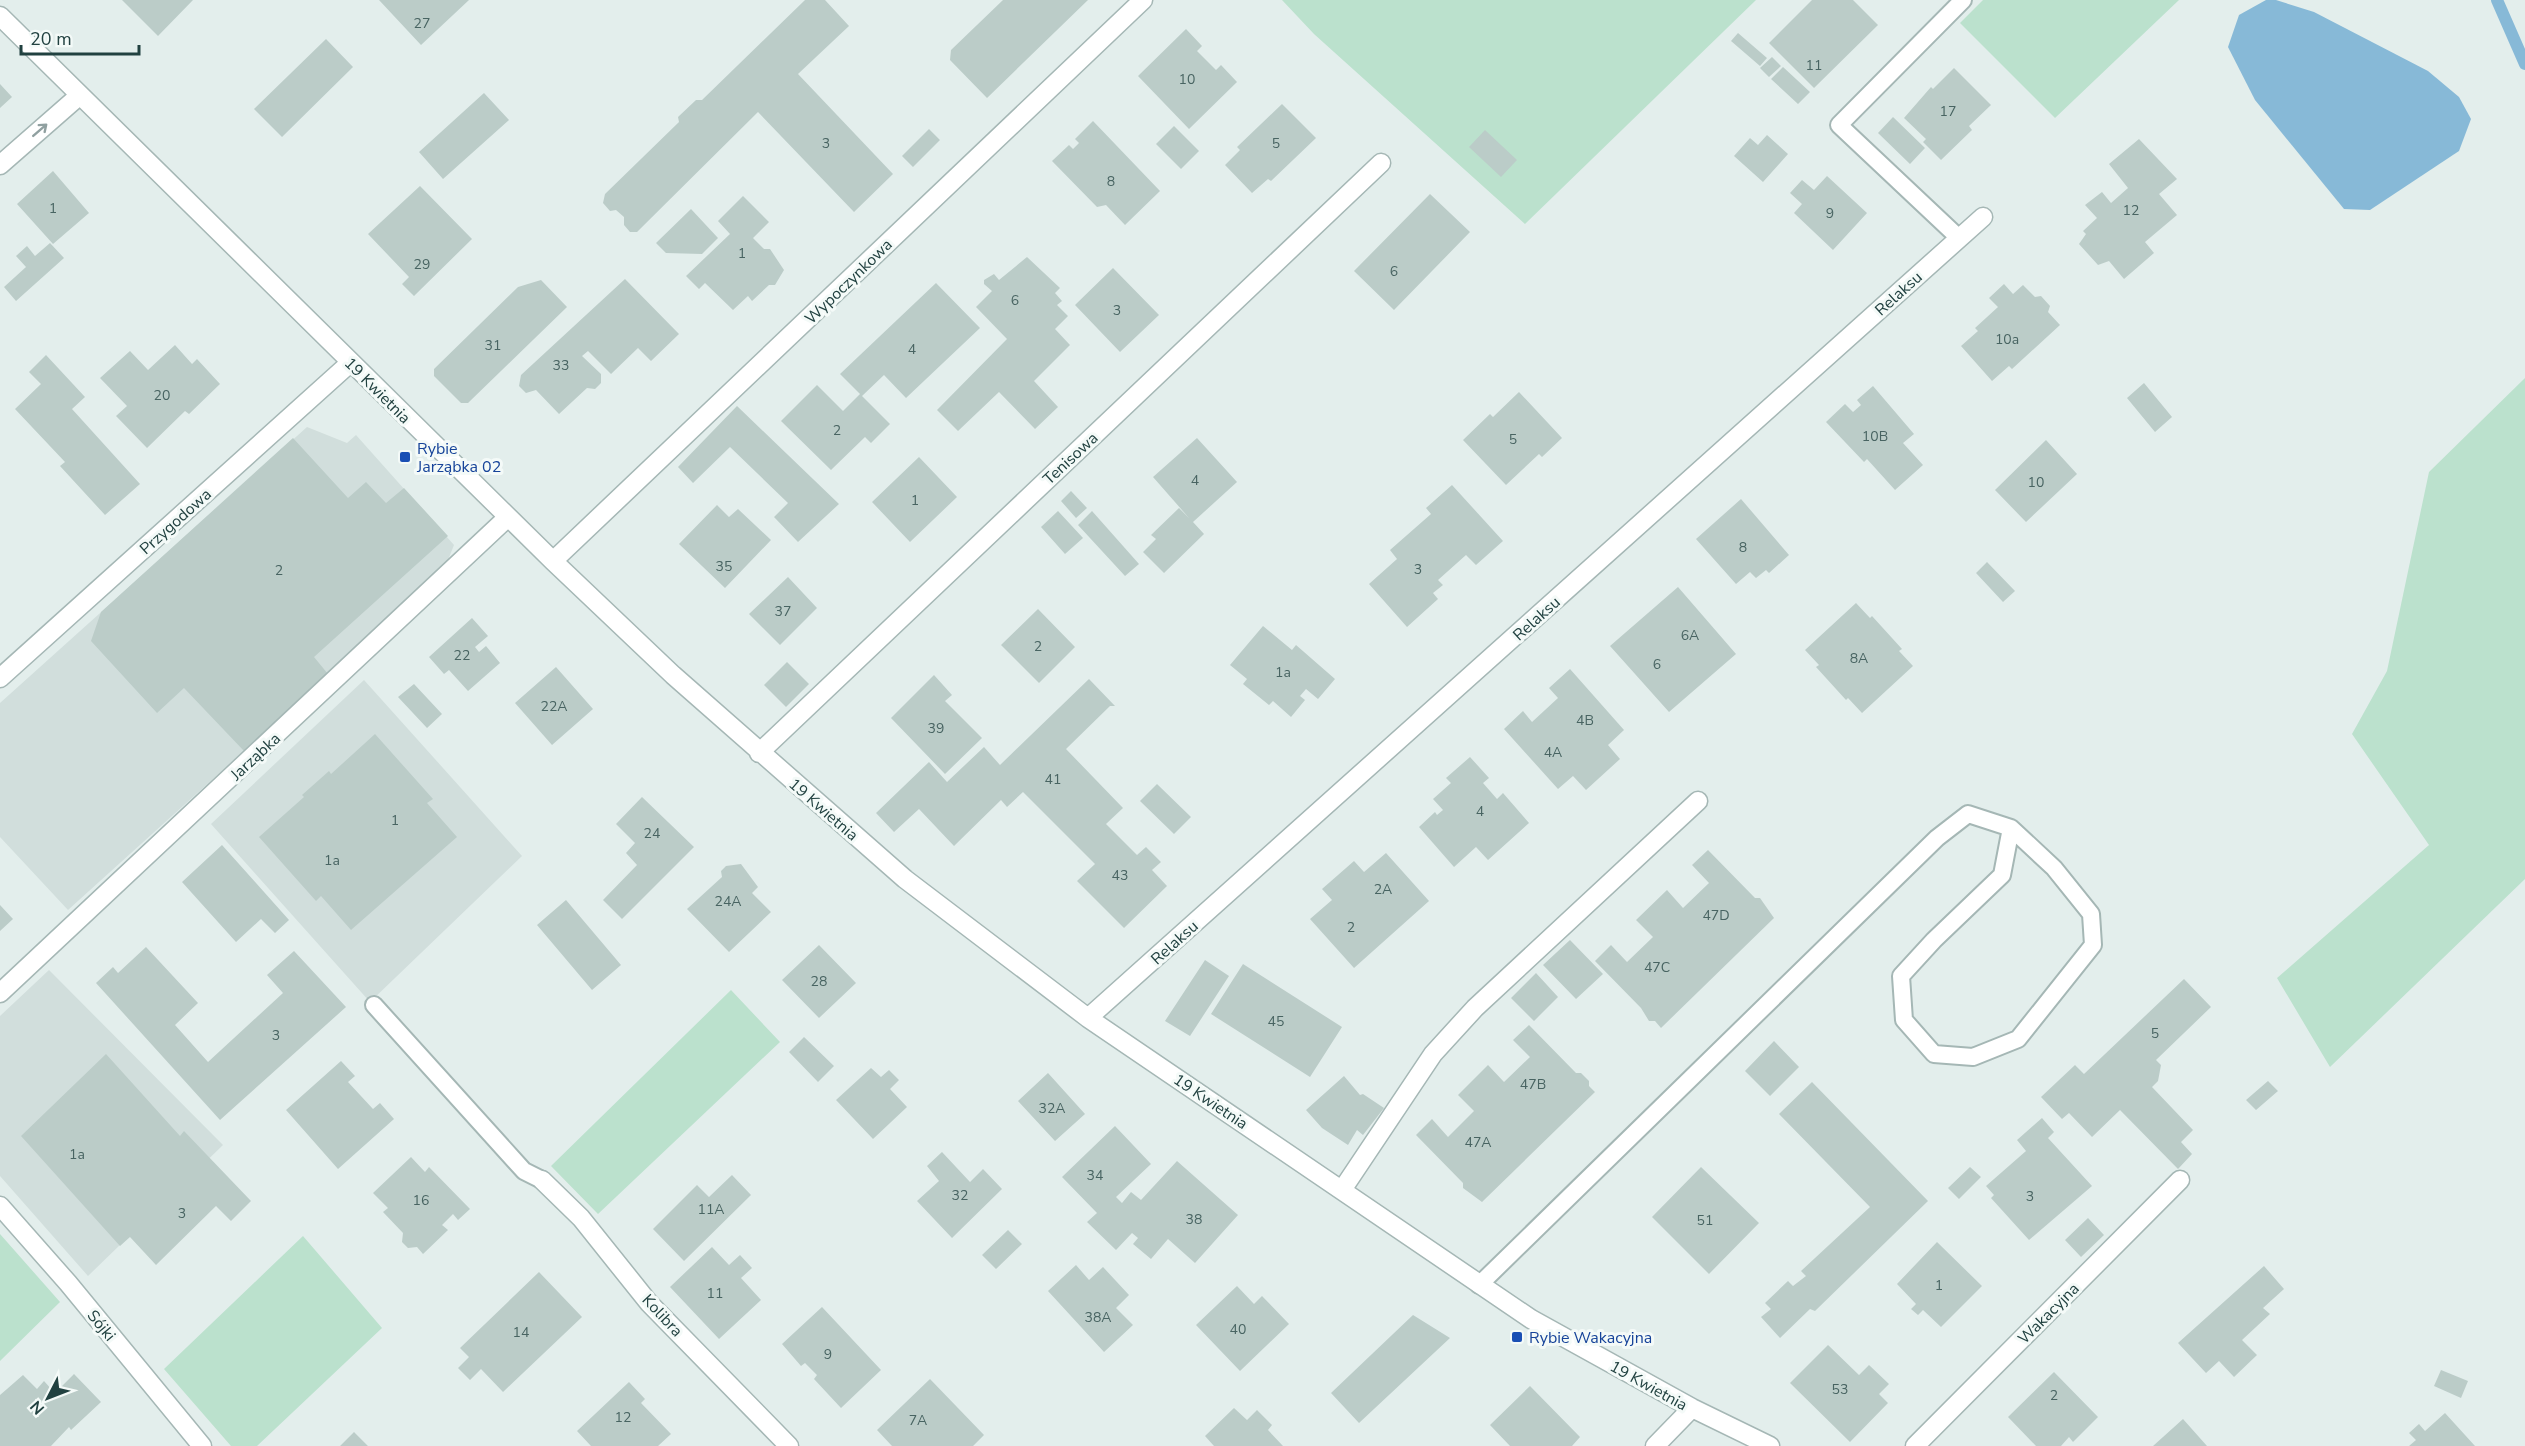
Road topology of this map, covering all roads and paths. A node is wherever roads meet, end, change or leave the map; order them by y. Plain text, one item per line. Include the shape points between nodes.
1 (1143, 0) edge
2 (1963, 0) edge
3 (0, 16) edge
4 (80, 94) junction
5 (1381, 163) dead end
6 (0, 165) edge
7 (1983, 217) dead end
8 (1959, 238) junction
9 (350, 363) junction
10 (508, 517) junction
11 (553, 561) junction
12 (0, 678) edge
13 (759, 753) junction
14 (1698, 801) dead end
15 (2011, 828) junction
16 (0, 993) edge
17 (374, 1005) dead end
18 (1088, 1018) junction
19 (542, 1180) joint
20 (2180, 1180) dead end
21 (1342, 1190) junction
22 (0, 1206) edge
23 (1479, 1285) junction
24 (1692, 1408) junction
25 (202, 1446) edge
26 (789, 1446) edge
27 (1655, 1446) edge
28 (1770, 1446) edge
29 (1915, 1446) edge

1 - 11 street, Wypoczynkowa
2 - 8 lane via 1839,125
3 - 4 street, 19 Kwietnia
6 -> 4 street
4 - 9 street, 19 Kwietnia
5 - 13 street, Tenisowa
7 - 8 street, Relaksu
8 - 18 street, Relaksu
9 - 10 street, 19 Kwietnia
9 - 12 street, Przygodowa
10 - 11 street, 19 Kwietnia
10 - 16 street, Jarząbka
11 - 13 street, 19 Kwietnia
13 - 18 street, 19 Kwietnia via 905,879
14 - 21 street via 1474,1008 1433,1054
15 - 15 lane via 2002,875 1901,976 1904,1020 1934,1054 1973,1057 2018,1039 2093,945 2091,914 2054,868
15 - 23 lane via 1968,814 1937,838
17 - 19 lane via 524,1171
18 - 21 street, 19 Kwietnia
19 - 26 street, Kolibra via 581,1218 649,1303
20 - 29 street, Wakacyjna
21 - 23 street, 19 Kwietnia
22 - 25 street, Sójki
23 - 24 street, 19 Kwietnia via 1531,1319
24 - 27 street
24 - 28 street, 19 Kwietnia

